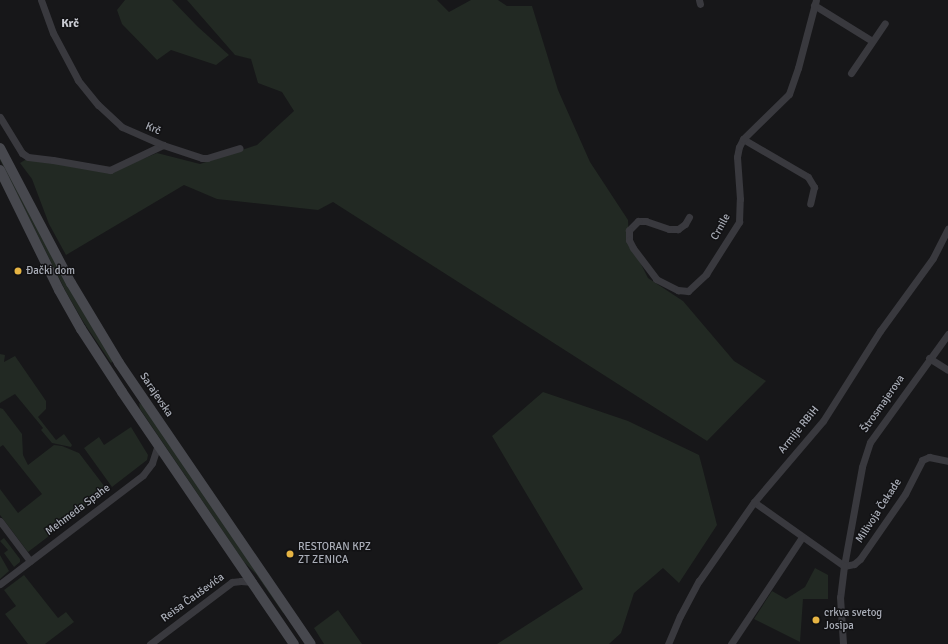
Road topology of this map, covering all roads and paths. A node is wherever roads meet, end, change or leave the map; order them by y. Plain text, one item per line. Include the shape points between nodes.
1 (41, 0) edge
2 (815, 2) edge
3 (885, 23) dead end
4 (872, 41) junction
5 (851, 73) dead end
6 (0, 117) edge
7 (744, 139) junction
8 (163, 144) junction
9 (0, 148) edge
10 (240, 148) dead end
11 (0, 170) edge
12 (810, 204) dead end
13 (689, 217) dead end
14 (948, 229) edge
15 (948, 334) edge
16 (930, 358) junction
17 (948, 370) edge
18 (158, 445) junction
19 (948, 461) edge
20 (754, 502) junction
21 (0, 521) edge
22 (802, 537) junction
23 (30, 561) junction
24 (844, 566) junction
25 (253, 582) junction
26 (0, 584) edge
27 (150, 644) edge
28 (293, 644) edge
29 (311, 644) edge
30 (668, 644) edge
31 (731, 644) edge
32 (843, 644) edge

1 - 8 street, Krč via 53,33 78,80 98,105 122,127
2 - 4 street
2 - 7 street, Crnile via 789,94
3 - 4 street
4 - 5 street
6 - 8 street, Krč via 22,154 28,157 110,170
7 - 12 street via 810,180 814,187
7 - 13 street, Crnile via 737,157 739,222 706,274 688,291 678,290 656,279 633,248 629,240 629,230 638,221 669,229 678,228 685,224
8 - 10 street via 202,158
9 - 29 main road, Sarajevska via 71,283 119,363
11 - 18 main road via 59,290
14 - 20 street, Armije RBiH via 933,258 880,331 823,421
15 - 16 street, Štrosmajerova
16 - 17 street
16 - 24 street, Štrosmajerova via 870,442 862,467
18 - 23 street, Mehmeda Spahe via 152,463 143,475
18 - 25 main road
19 - 24 street, Milivoja Čekade via 929,457 922,460 905,494 860,559 854,564
20 - 22 street
20 - 30 street, Armije RBiH via 699,582
21 - 23 street
22 - 24 street
22 - 31 street
23 - 26 street, Mehmeda Spahe
24 - 32 street, Štrosmajerova via 840,597
25 - 27 street, Reisa Čauševića via 232,582
25 - 28 main road

